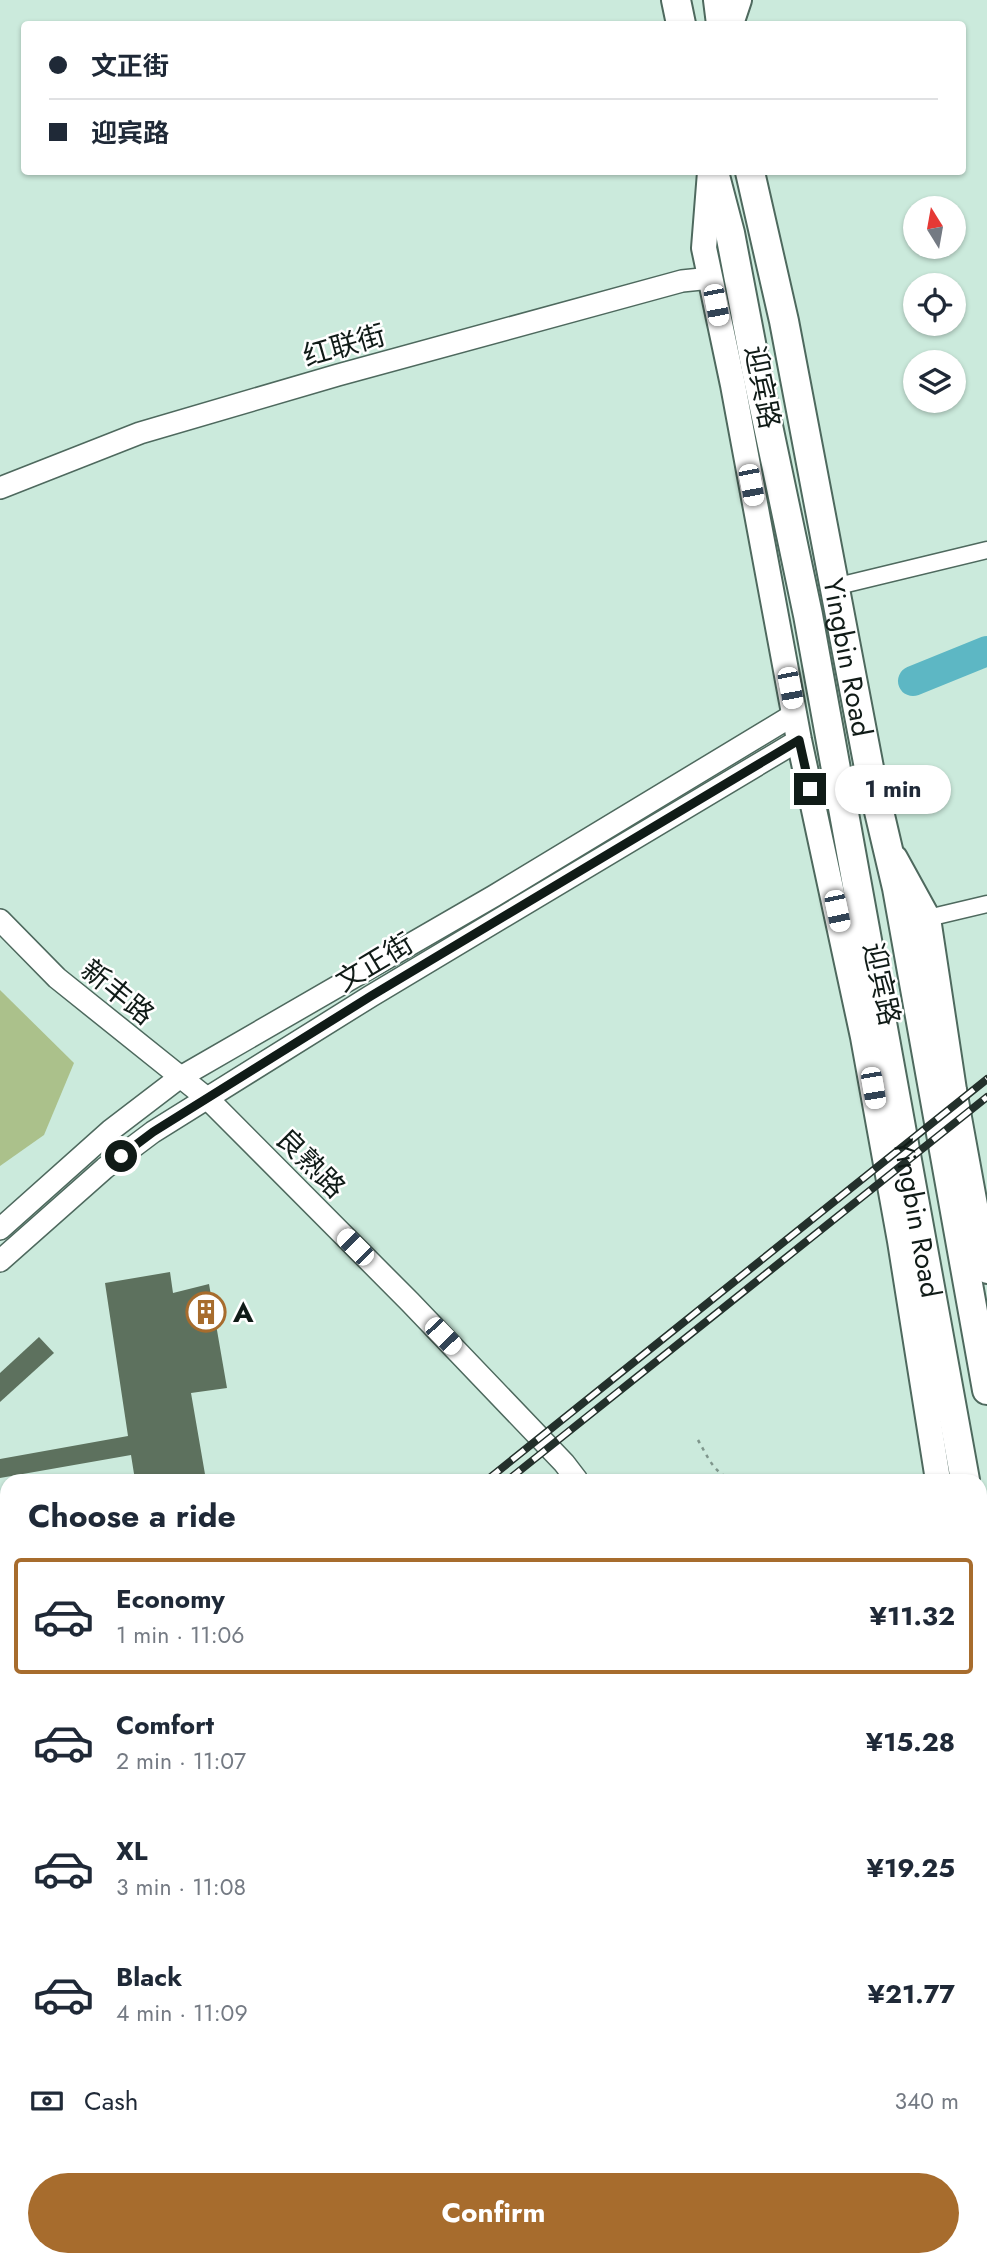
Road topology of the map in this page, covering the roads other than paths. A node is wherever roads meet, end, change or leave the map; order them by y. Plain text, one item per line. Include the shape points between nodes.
1 (718, 0) edge
2 (739, 0) edge
3 (721, 21) edge
4 (732, 21) edge
5 (713, 175) edge
6 (714, 175) edge
7 (751, 175) edge
8 (710, 278) junction
9 (0, 488) edge
10 (987, 550) edge
11 (834, 587) junction
12 (795, 714) junction
13 (799, 740) junction
14 (885, 839) junction
15 (987, 904) edge
16 (928, 918) junction
17 (0, 920) edge
18 (179, 1078) junction
19 (208, 1099) junction
20 (0, 1229) edge
21 (0, 1261) edge
22 (987, 1271) edge
23 (987, 1391) edge
24 (572, 1474) edge
25 (937, 1474) edge
26 (964, 1474) edge

1 - 3 highway
2 - 4 main road
5 - 8 main road, 迎宾路 via 704,248
6 - 26 highway, Yingbin Road via 730,233 808,615
7 - 11 highway, Yingbin Road via 784,321
8 - 9 main road, 红联街 via 682,281 140,433
8 - 12 main road, 迎宾路
10 - 11 street
11 - 14 highway, Yingbin Road
12 - 13 main road, 迎宾路
12 - 18 main road, 文正街 via 494,896
13 - 19 main road, 文正街
13 - 25 main road, 迎宾路 via 863,1037
14 - 16 main road, 迎宾路
14 - 23 highway, Yingbin Road
15 - 16 street
16 - 22 main road, 迎宾路
17 - 18 main road, 新丰路 via 57,978
18 - 19 main road, 新丰路
18 - 20 main road, 文正街 via 111,1130
19 - 21 main road, 文正街 via 105,1168
19 - 24 main road, 良熟路

